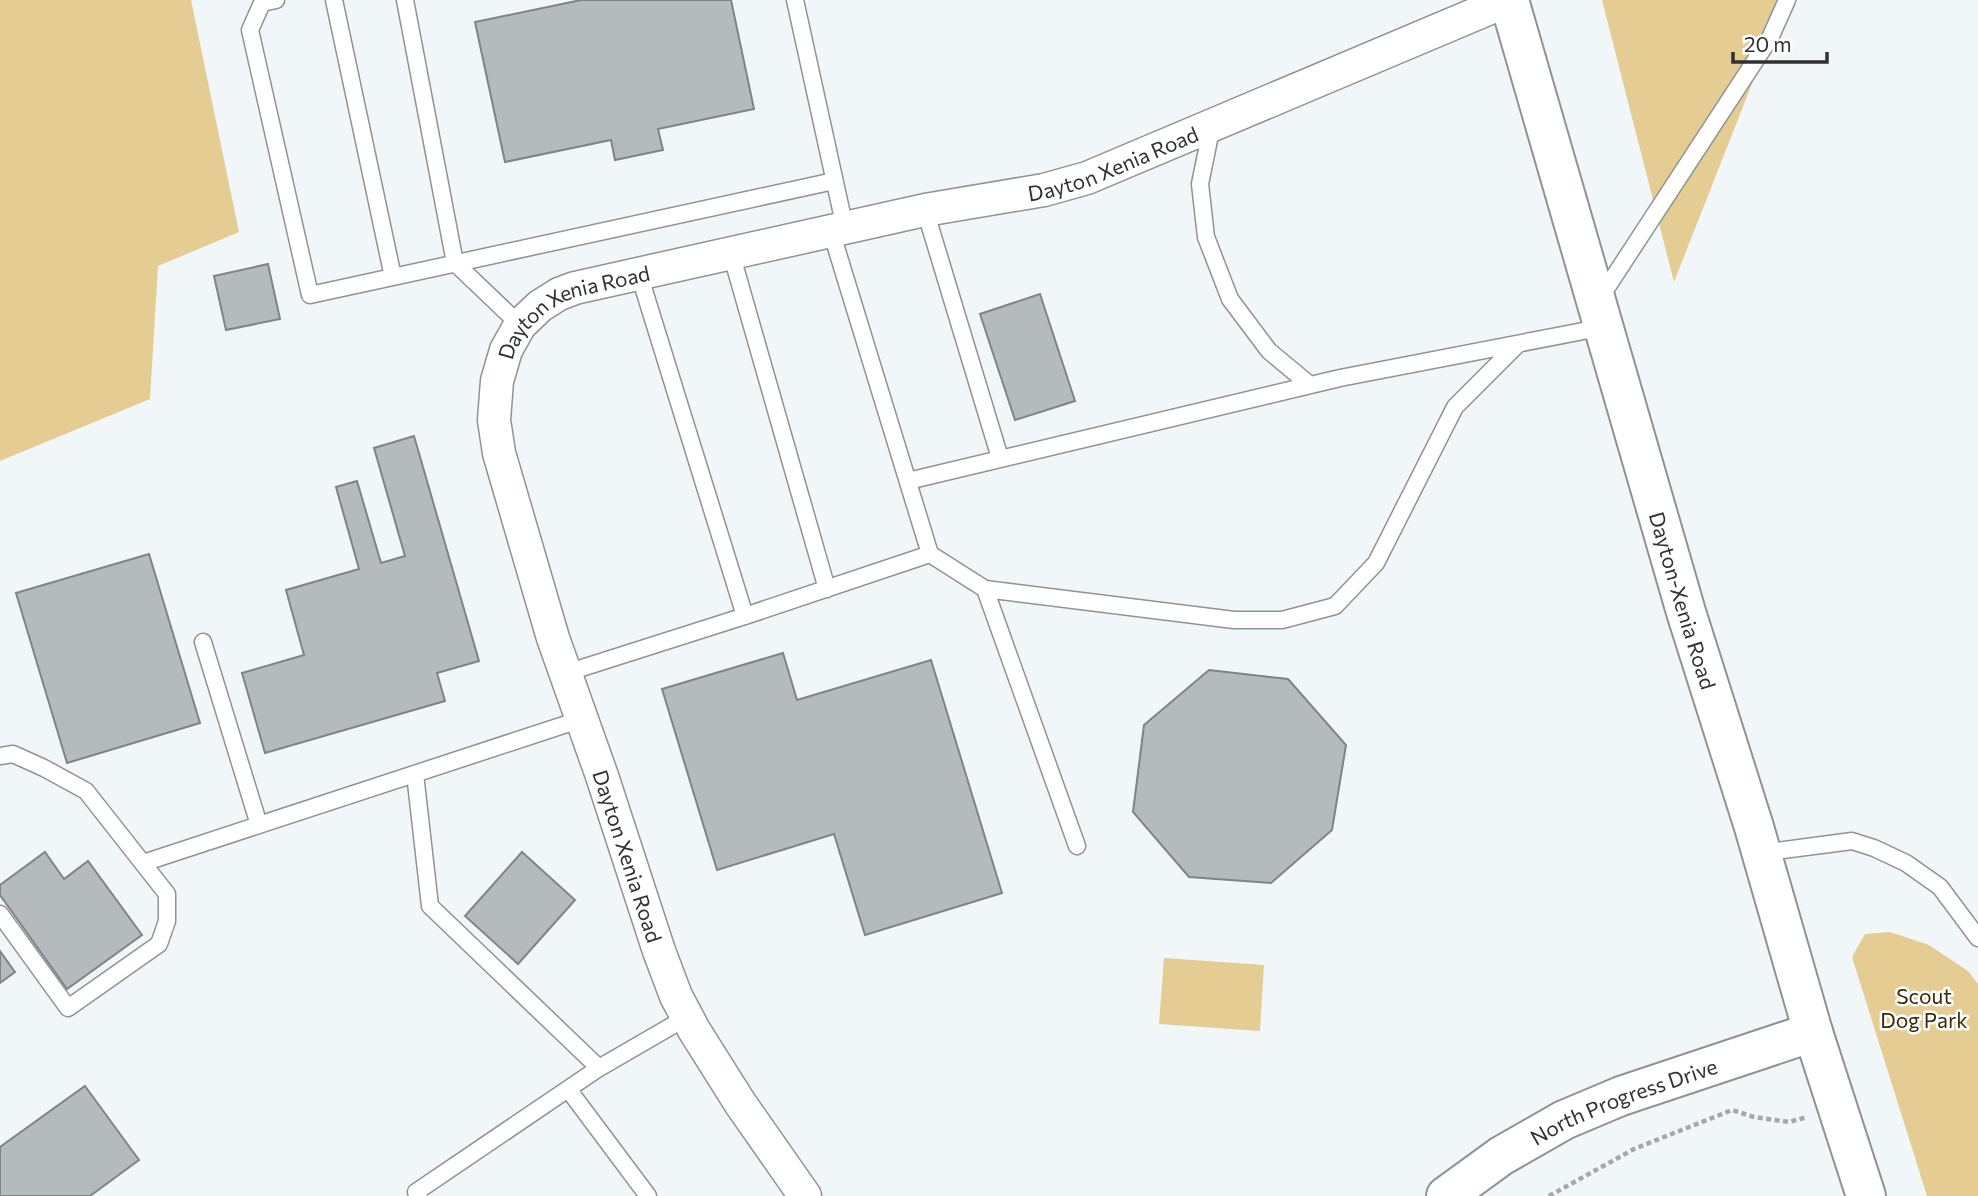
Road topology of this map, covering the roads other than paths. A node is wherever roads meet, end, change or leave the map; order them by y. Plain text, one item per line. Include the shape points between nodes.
1 (276, 0) edge
2 (334, 0) edge
3 (405, 0) edge
4 (795, 0) edge
5 (1509, 0) edge
6 (1787, 0) edge
7 (1212, 125) junction
8 (834, 181) junction
9 (925, 210) junction
10 (838, 229) junction
11 (731, 253) junction
12 (455, 263) junction
13 (639, 274) junction
14 (393, 277) junction
15 (1600, 315) junction
16 (520, 326) junction
17 (1518, 344) junction
18 (1310, 385) junction
19 (1000, 458) junction
20 (908, 481) junction
21 (930, 554) junction
22 (827, 589) junction
23 (985, 589) junction
24 (745, 616) junction
25 (203, 642) dead end
26 (566, 673) junction
27 (582, 719) junction
28 (0, 756) edge
29 (415, 774) junction
30 (259, 825) junction
31 (1077, 846) dead end
32 (1761, 853) junction
33 (143, 863) junction
34 (0, 914) edge
35 (1978, 938) edge
36 (687, 1017) junction
37 (1813, 1032) junction
38 (599, 1068) junction
39 (568, 1089) junction
40 (415, 1195) edge
41 (648, 1196) edge
42 (805, 1196) edge
43 (1446, 1196) edge
44 (1866, 1196) edge

1 - 14 lane via 261,3 250,30 310,295
2 - 14 lane
3 - 12 lane
4 - 8 lane
5 - 7 street, Dayton Xenia Road
5 - 15 main road, Dayton-Xenia Road
6 - 15 lane via 1770,38
7 - 9 street, Dayton Xenia Road via 1087,178
7 - 18 lane via 1199,184 1206,237 1230,299 1269,351
8 - 10 lane
8 - 12 lane
9 - 10 street, Dayton Xenia Road
9 - 19 lane
10 - 11 street, Dayton Xenia Road
10 - 20 lane
11 - 13 street, Dayton Xenia Road
11 - 22 lane
12 - 14 lane
12 - 16 lane
13 - 16 street, Dayton Xenia Road via 559,294
13 - 24 lane
15 - 17 lane
15 - 32 main road, Dayton-Xenia Road
16 - 26 street, Dayton Xenia Road via 506,350 497,381 494,420 499,453
17 - 18 lane
17 - 23 lane via 1455,407 1376,563 1335,606 1282,620 1234,620
18 - 19 lane
19 - 20 lane
20 - 21 lane
21 - 22 lane
21 - 23 lane
22 - 24 lane
23 - 31 lane
24 - 26 lane
25 - 30 lane
26 - 27 street, Dayton Xenia Road
27 - 29 lane
27 - 36 street, Dayton Xenia Road via 659,951
28 - 33 lane via 13,754 86,792
29 - 30 lane
29 - 38 lane via 430,906
30 - 33 lane
32 - 35 lane via 1852,841 1874,848 1940,887
32 - 37 main road, Dayton-Xenia Road
33 - 34 lane via 167,894 167,921 159,944 68,1008
36 - 38 lane
36 - 42 street, Dayton Xenia Road
37 - 43 main road, North Progress Drive via 1621,1096 1564,1120 1501,1156
37 - 44 main road, Dayton-Xenia Road
38 - 39 lane
39 - 40 lane
39 - 41 lane

